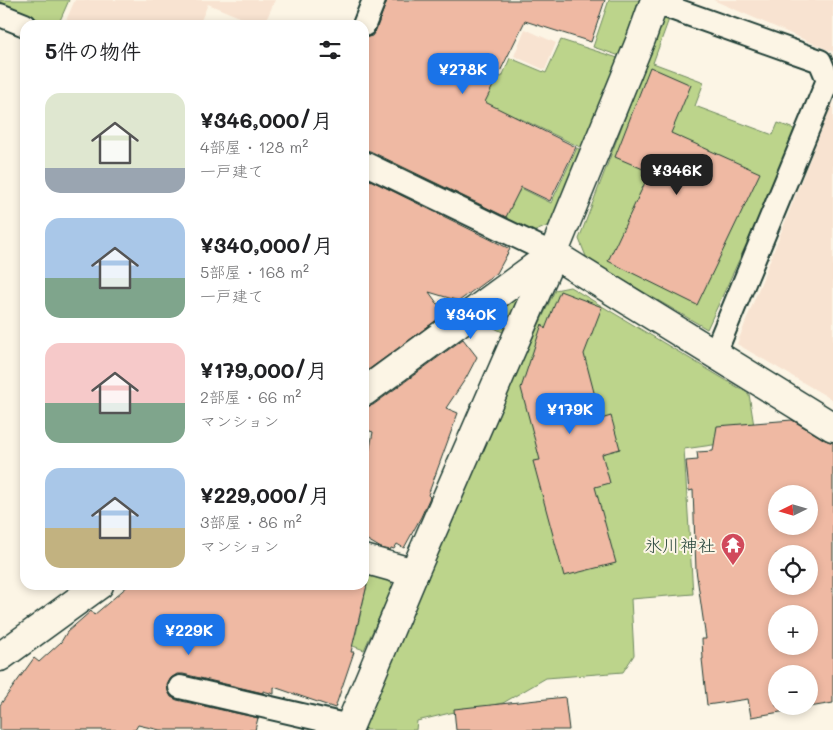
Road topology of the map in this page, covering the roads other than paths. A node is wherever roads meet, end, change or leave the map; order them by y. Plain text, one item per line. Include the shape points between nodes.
1 (374, 0) edge
2 (655, 1) edge
3 (0, 15) edge
4 (366, 20) edge
5 (20, 23) edge
6 (369, 165) edge
7 (553, 254) junction
8 (714, 353) junction
9 (369, 388) edge
10 (833, 427) edge
11 (369, 561) edge
12 (414, 573) junction
13 (92, 590) edge
14 (0, 657) edge
15 (180, 687) dead end
16 (348, 728) edge

1 - 4 lane
2 - 7 street
2 - 8 lane via 820,61 828,80
3 - 5 lane
6 - 7 lane
7 - 8 street
7 - 9 street
7 - 12 street
8 - 10 street
11 - 12 street
12 - 16 street
13 - 14 street
15 - 16 lane

